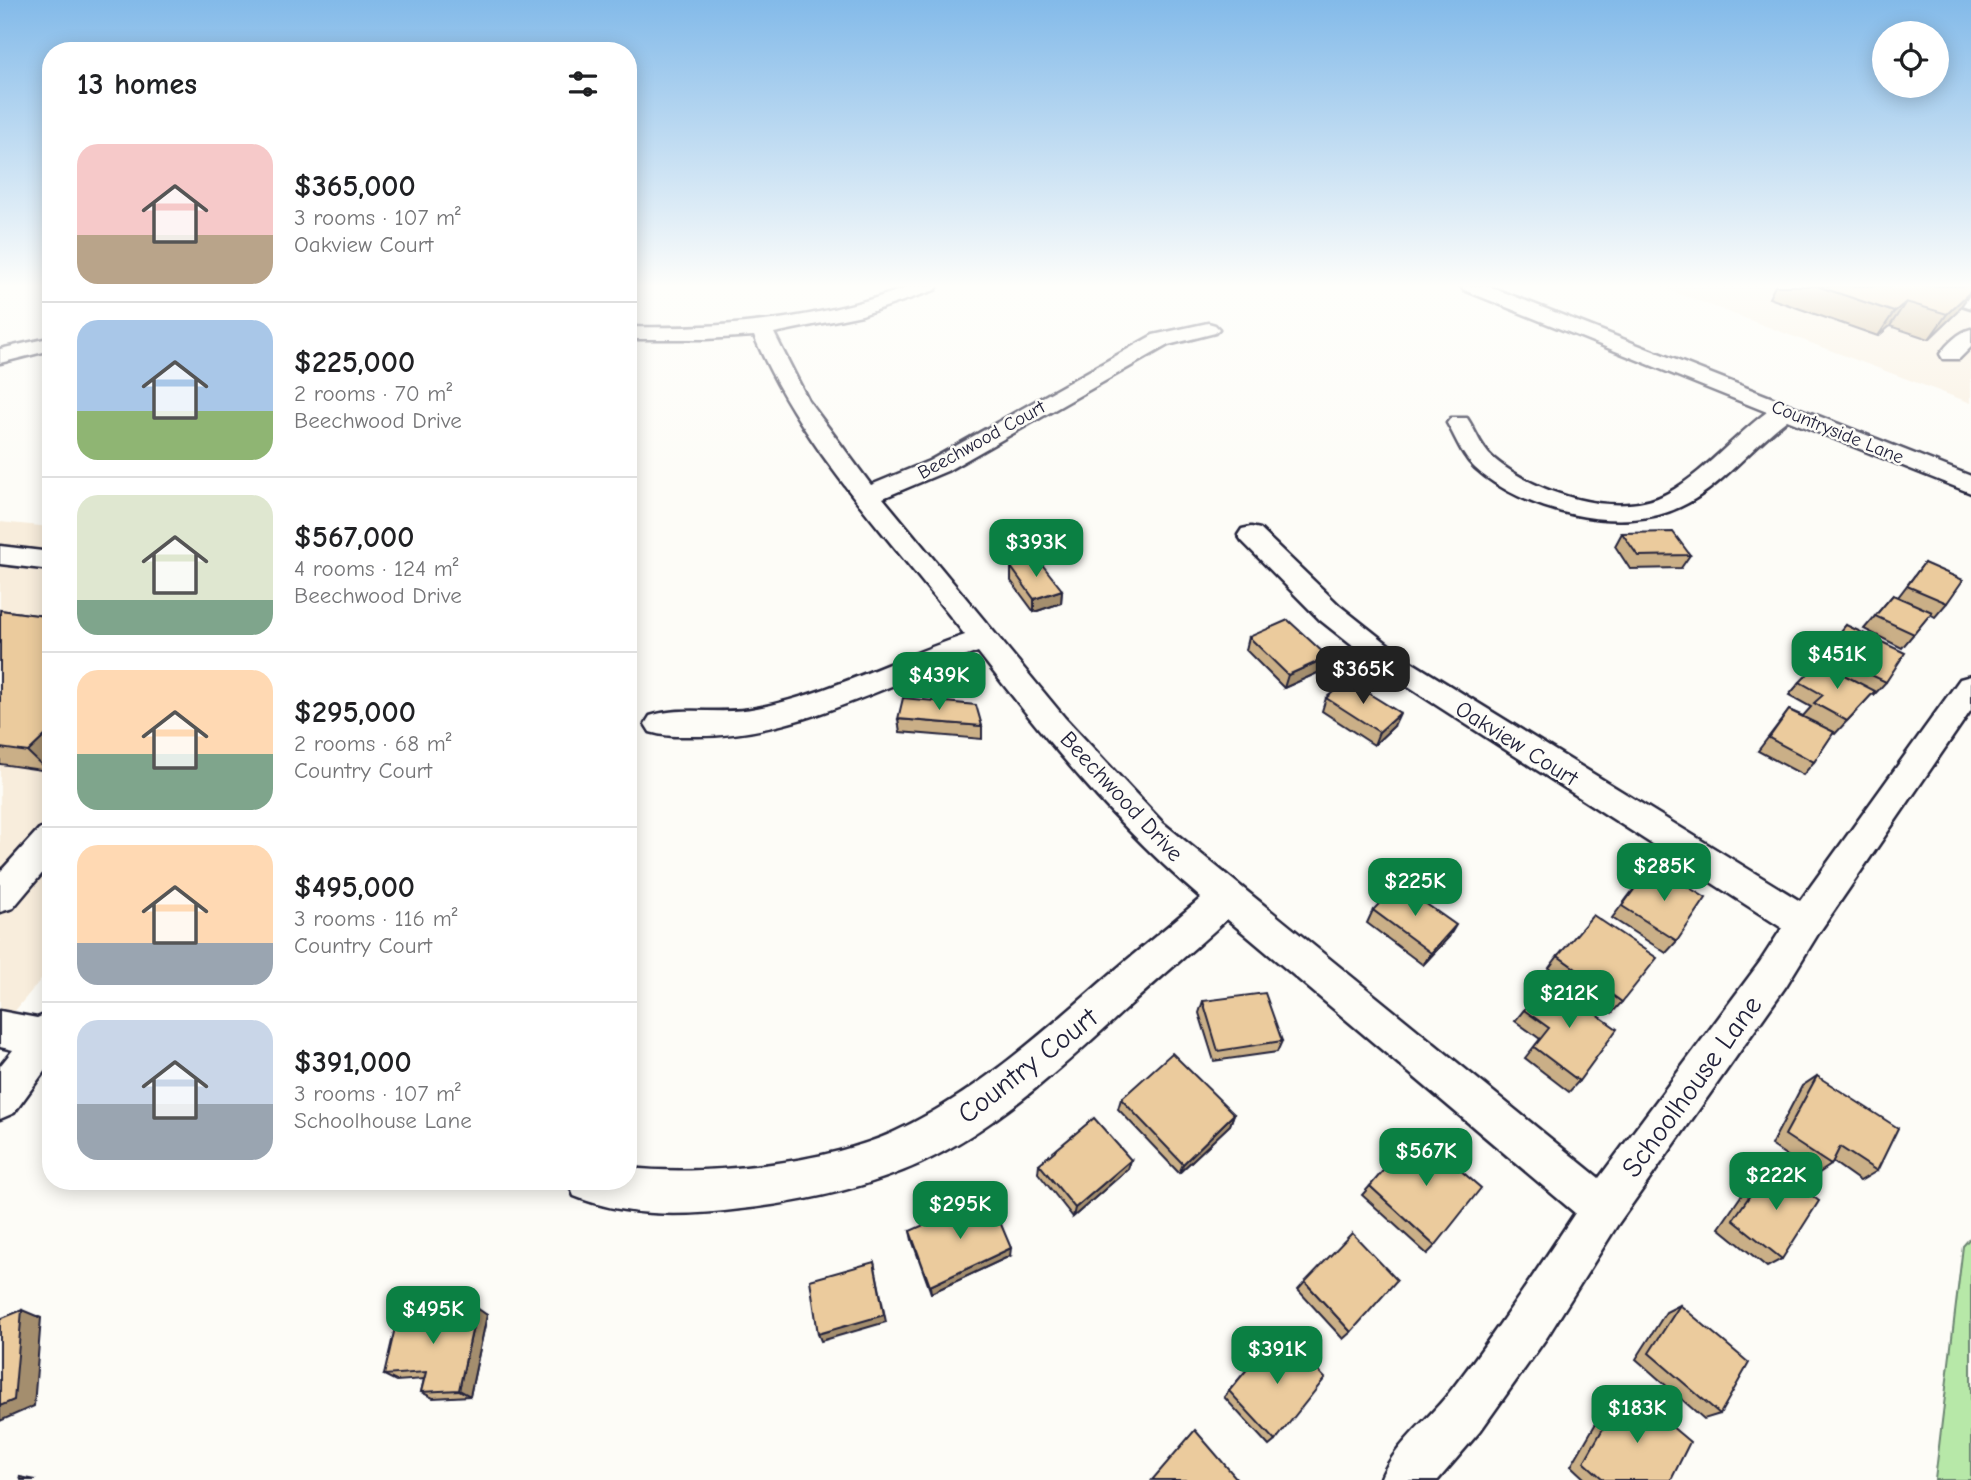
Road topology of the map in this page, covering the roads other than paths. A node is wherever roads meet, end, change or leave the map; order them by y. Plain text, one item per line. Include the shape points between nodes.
1 (772, 355) edge
2 (1135, 355) edge
3 (1644, 355) edge
4 (1785, 411) junction
5 (1459, 423) dead end
6 (1971, 485) edge
7 (866, 496) junction
8 (1251, 534) dead end
9 (0, 555) edge
10 (42, 560) edge
11 (983, 640) junction
12 (1971, 687) edge
13 (661, 724) dead end
14 (42, 849) edge
15 (0, 897) edge
16 (1226, 897) junction
17 (1805, 923) junction
18 (0, 1029) edge
19 (42, 1033) edge
20 (42, 1042) edge
21 (0, 1099) edge
22 (636, 1190) edge
23 (1603, 1209) junction
24 (1405, 1480) edge

1 - 7 street, Beechwood Drive via 803,414
2 - 7 street, Beechwood Court via 938,467
3 - 4 street, Countryside Lane
4 - 5 street via 1682,496 1667,505 1625,512 1573,506 1521,488 1485,464
4 - 6 street, Countryside Lane
7 - 11 street, Beechwood Drive
8 - 17 street, Oakview Court via 1331,613 1398,667
9 - 10 street
11 - 13 street via 812,705 757,720
11 - 16 street, Beechwood Drive via 1131,813
12 - 17 street, Schoolhouse Lane
14 - 15 street
16 - 22 street, Country Court via 1047,1055 982,1105 906,1148 819,1174 712,1191
16 - 23 street, Beechwood Drive
17 - 23 street, Schoolhouse Lane
18 - 19 street
20 - 21 street
23 - 24 street, Schoolhouse Lane via 1531,1321 1464,1413

